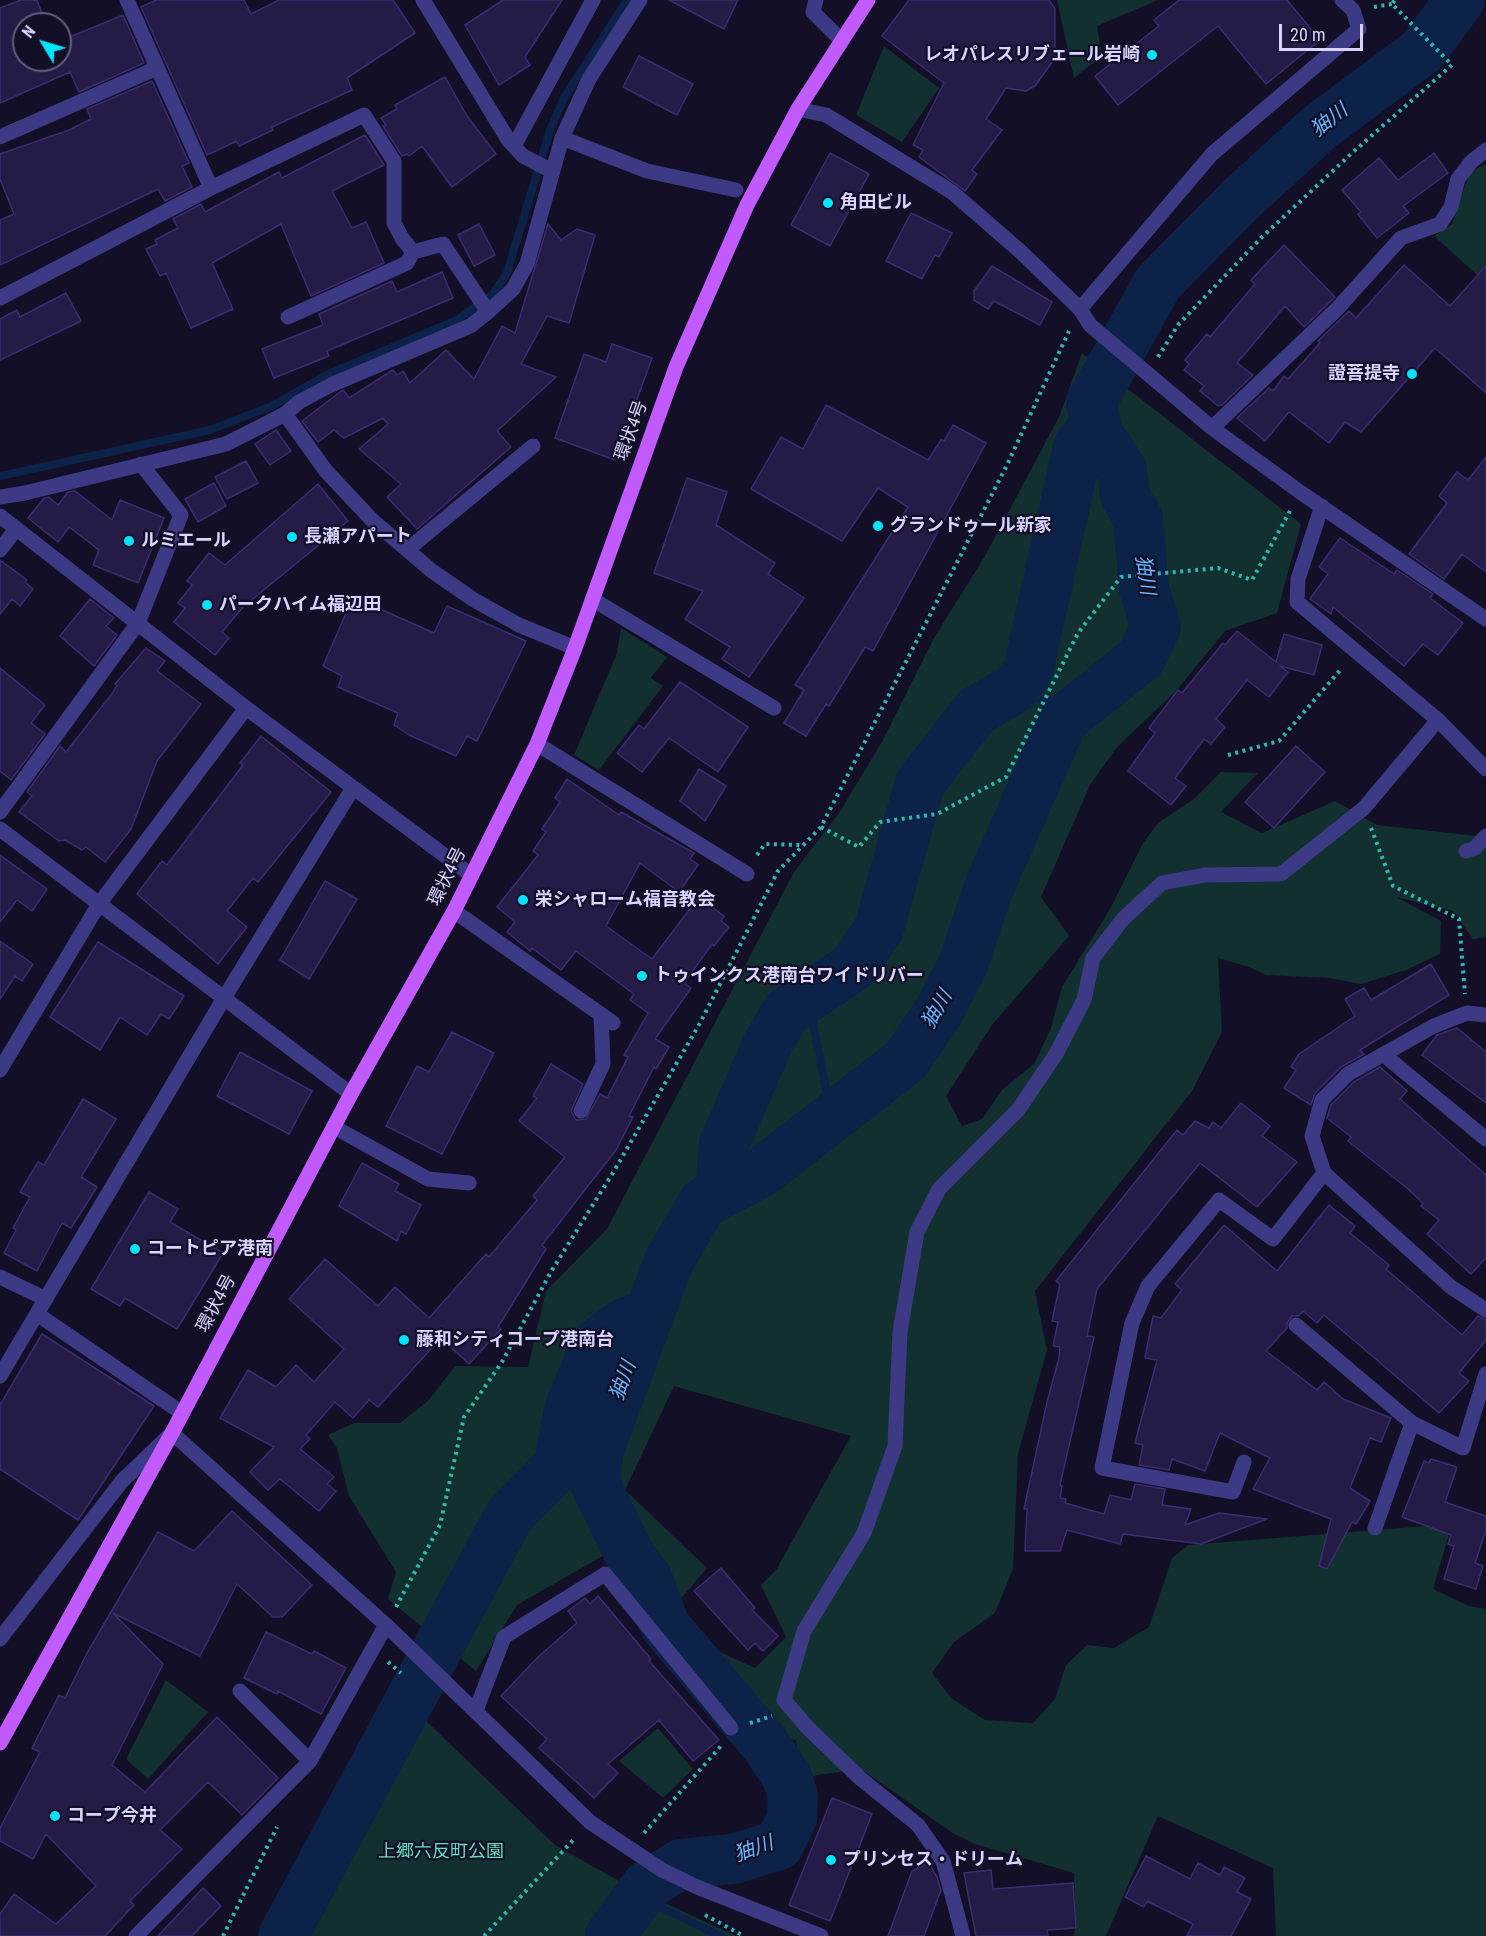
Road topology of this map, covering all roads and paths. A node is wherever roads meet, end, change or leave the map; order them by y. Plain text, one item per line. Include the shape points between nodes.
1 (127, 0) edge
2 (423, 0) edge
3 (593, 0) edge
4 (640, 0) edge
5 (816, 0) edge
6 (868, 0) edge
7 (1342, 0) edge
8 (1395, 0) edge
9 (841, 40) junction
10 (157, 68) junction
11 (798, 109) junction
12 (0, 137) edge
13 (562, 138) junction
14 (1486, 150) edge
15 (519, 151) junction
16 (551, 170) junction
17 (211, 188) junction
18 (736, 190) dead end
19 (413, 252) junction
20 (0, 297) edge
21 (485, 307) junction
22 (1080, 309) junction
23 (288, 317) dead end
24 (1143, 369) junction
25 (285, 414) junction
26 (1212, 428) junction
27 (533, 446) dead end
28 (141, 464) junction
29 (1300, 492) junction
30 (0, 497) edge
31 (1322, 506) junction
32 (0, 516) edge
33 (16, 529) junction
34 (0, 550) edge
35 (407, 550) junction
36 (592, 599) junction
37 (1486, 619) edge
38 (138, 623) junction
39 (575, 648) junction
40 (1357, 652) junction
41 (246, 708) junction
42 (774, 708) dead end
43 (1438, 720) junction
44 (537, 744) junction
45 (1228, 755) dead end
46 (1486, 769) edge
47 (353, 788) junction
48 (1364, 808) junction
49 (0, 812) edge
50 (821, 827) junction
51 (0, 829) edge
52 (1486, 836) edge
53 (765, 844) dead end
54 (800, 845) junction
55 (1466, 851) dead end
56 (471, 874) junction
57 (747, 874) dead end
58 (99, 904) junction
59 (454, 911) junction
60 (224, 998) junction
61 (1467, 1013) junction
62 (1486, 1015) edge
63 (1384, 1055) junction
64 (0, 1070) edge
65 (351, 1094) junction
66 (581, 1111) dead end
67 (334, 1127) junction
68 (1486, 1138) edge
69 (1324, 1173) junction
70 (469, 1183) dead end
71 (0, 1277) edge
72 (46, 1299) junction
73 (1486, 1310) edge
74 (37, 1314) junction
75 (1296, 1325) dead end
76 (1486, 1374) edge
77 (0, 1376) edge
78 (182, 1413) junction
79 (1412, 1423) junction
80 (172, 1433) junction
81 (1244, 1462) dead end
82 (1376, 1528) dead end
83 (386, 1625) junction
84 (0, 1638) edge
85 (240, 1691) dead end
86 (476, 1710) junction
87 (781, 1713) dead end
88 (735, 1727) junction
89 (0, 1743) edge
90 (310, 1761) junction
91 (590, 1822) junction
92 (279, 1823) dead end
93 (630, 1848) junction
94 (699, 1910) dead end
95 (143, 1934) edge
96 (223, 1936) edge
97 (484, 1936) edge
98 (744, 1936) edge
99 (821, 1936) edge
100 (963, 1936) edge

1 - 10 street
2 - 15 street
3 - 15 street
4 - 13 street via 589,79
5 - 9 street via 813,12
6 - 9 main road, 環状4号
7 - 22 street via 1353,10 1359,29 1212,154
8 - 24 path via 1395,8 1452,65 1262,237
9 - 11 main road, 環状4号
10 - 12 street
10 - 17 street
11 - 22 street via 826,115 951,192
11 - 36 main road, 環状4号 via 747,206 676,367
13 - 16 street
13 - 18 street via 647,171
14 - 26 street via 1458,179 1451,207 1440,224 1401,238 1337,309
15 - 16 street
16 - 21 street via 527,264 513,289
17 - 19 street via 364,115 394,161 394,223
17 - 20 street
19 - 21 street via 443,244
19 - 23 street via 407,263
21 - 25 street via 470,326 331,385
22 - 24 street via 1090,325
22 - 50 path via 1007,465
24 - 26 street
25 - 28 street via 226,444
25 - 35 street via 326,471
26 - 29 street
27 - 35 street
28 - 30 street
28 - 38 street via 181,515
29 - 31 street
29 - 50 path via 1252,580 1218,568 1121,577 1078,633 1006,777 937,814 880,822 859,847
31 - 37 street
31 - 40 street via 1299,579 1297,602
32 - 33 street
33 - 34 street
33 - 38 street
35 - 39 street via 474,600 519,625
36 - 39 main road, 環状4号
36 - 42 street
38 - 41 street
38 - 49 street
39 - 44 main road, 環状4号
40 - 43 street
40 - 45 path via 1279,741
41 - 47 street
41 - 58 street
43 - 46 street
43 - 48 street
44 - 56 main road, 環状4号
44 - 57 street
47 - 56 street
47 - 60 street
48 - 61 path via 1393,886 1459,919
48 - 100 street via 1281,874 1205,875 1162,883 1123,919 1093,958 1084,1000 1056,1054 1018,1110 939,1189 917,1232 900,1332 896,1446 864,1533 804,1631 784,1700 861,1779 918,1825 943,1861
50 - 54 path
51 - 58 street
52 - 55 street
53 - 54 path
54 - 83 path via 778,871 700,1023 552,1270 502,1362 464,1417 440,1525
56 - 59 main road, 環状4号
58 - 60 street
58 - 64 street
59 - 65 main road, 環状4号
59 - 66 street via 607,1019 603,1064
60 - 65 street
60 - 72 street
61 - 62 street
61 - 63 street via 1434,1026
63 - 68 street
63 - 69 street via 1348,1074 1322,1100 1312,1136
65 - 67 main road, 環状4号
67 - 70 street via 428,1179
67 - 78 main road, 環状4号
69 - 73 street via 1451,1287
69 - 81 street via 1273,1239 1219,1200 1148,1286 1132,1323 1102,1468 1233,1492
71 - 72 street
72 - 74 street
74 - 77 street
74 - 78 street
75 - 79 street
76 - 79 street via 1463,1448
78 - 80 main road, 環状4号
79 - 82 street
80 - 83 street
80 - 84 street via 122,1481
80 - 89 main road, 環状4号
83 - 86 street
83 - 90 street
85 - 90 street
86 - 88 street via 504,1637 605,1574
86 - 91 street
87 - 88 path
88 - 93 path via 718,1752
90 - 95 street
91 - 93 street
91 - 97 path
92 - 96 path
93 - 99 street via 697,1887
94 - 98 path via 712,1921

